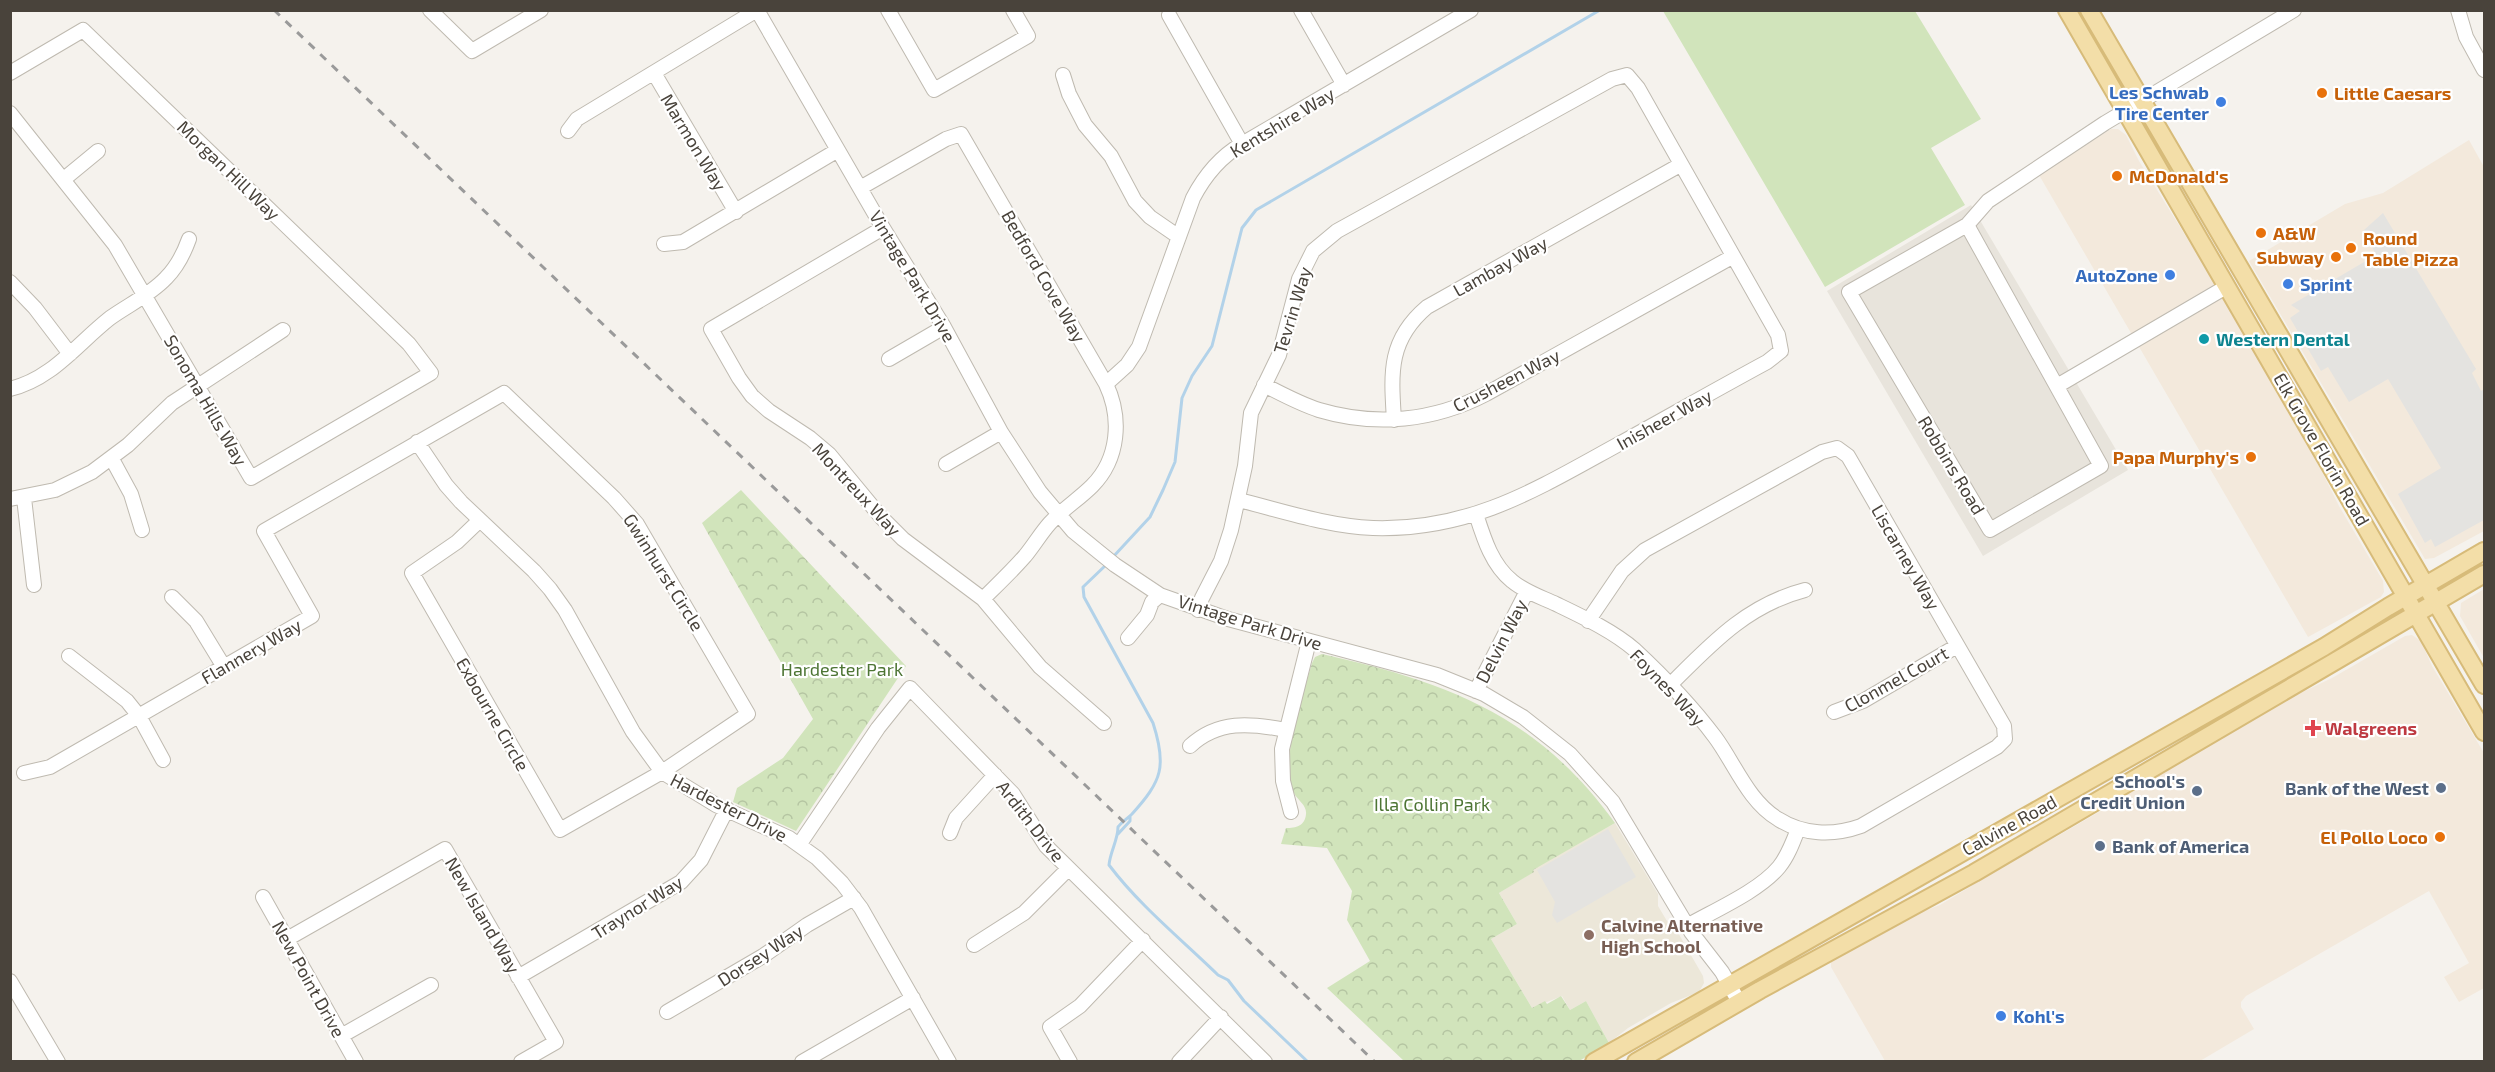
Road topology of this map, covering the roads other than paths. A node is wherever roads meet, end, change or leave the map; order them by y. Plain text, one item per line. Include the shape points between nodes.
1 (430, 10) edge
2 (541, 10) edge
3 (757, 10) edge
4 (888, 10) edge
5 (1013, 10) edge
6 (1301, 10) edge
7 (1471, 10) edge
8 (2067, 10) edge
9 (2089, 10) edge
10 (2294, 10) edge
11 (2458, 10) edge
12 (1168, 15) dead end
13 (1449, 16) edge
14 (2484, 70) edge
15 (10, 73) edge
16 (654, 73) junction
17 (1063, 75) dead end
18 (1627, 75) joint
19 (1344, 85) junction
20 (2142, 101) junction
21 (2126, 111) junction
22 (10, 113) edge
23 (568, 131) dead end
24 (1242, 144) junction
25 (838, 150) junction
26 (98, 152) dead end
27 (1680, 165) junction
28 (64, 179) junction
29 (860, 188) junction
30 (736, 212) junction
31 (1966, 225) junction
32 (883, 228) junction
33 (1179, 237) junction
34 (189, 239) dead end
35 (664, 244) dead end
36 (1732, 257) junction
37 (10, 282) edge
38 (2226, 287) junction
39 (145, 295) junction
40 (945, 327) junction
41 (282, 330) dead end
42 (70, 354) junction
43 (889, 359) dead end
44 (431, 373) joint
45 (2283, 380) junction
46 (1106, 384) junction
47 (198, 386) junction
48 (1264, 386) junction
49 (2057, 386) junction
50 (10, 389) edge
51 (2318, 403) junction
52 (1394, 420) junction
53 (1000, 432) junction
54 (417, 442) junction
55 (111, 459) junction
56 (946, 464) dead end
57 (17, 498) edge
58 (1239, 500) junction
59 (1476, 514) junction
60 (1058, 515) junction
61 (480, 520) junction
62 (142, 530) dead end
63 (2484, 551) edge
64 (2484, 574) edge
65 (34, 585) dead end
66 (2424, 586) junction
67 (1805, 590) dead end
68 (1527, 591) junction
69 (1160, 594) junction
70 (2406, 596) junction
71 (172, 597) dead end
72 (983, 599) junction
73 (2434, 602) junction
74 (1198, 610) junction
75 (2415, 613) junction
76 (1588, 621) junction
77 (1128, 638) dead end
78 (1309, 641) junction
79 (1957, 646) junction
80 (69, 656) dead end
81 (224, 667) junction
82 (2483, 683) edge
83 (1671, 684) junction
84 (1476, 691) junction
85 (1834, 712) dead end
86 (139, 716) junction
87 (1104, 723) dead end
88 (1286, 730) junction
89 (2174, 732) junction
90 (2484, 732) edge
91 (1190, 746) dead end
92 (163, 760) dead end
93 (24, 772) dead end
94 (662, 772) junction
95 (995, 775) junction
96 (2124, 784) junction
97 (727, 809) junction
98 (1291, 812) dead end
99 (2019, 820) junction
100 (1798, 829) junction
101 (950, 833) dead end
102 (800, 845) junction
103 (1959, 854) junction
104 (1068, 869) junction
105 (1974, 873) junction
106 (263, 897) dead end
107 (854, 898) junction
108 (1905, 910) junction
109 (1687, 926) junction
110 (287, 939) junction
111 (1143, 940) junction
112 (974, 945) dead end
113 (518, 977) junction
114 (10, 981) edge
115 (431, 985) dead end
116 (1729, 985) junction
117 (913, 998) junction
118 (1739, 1002) junction
119 (667, 1012) dead end
120 (1221, 1017) junction
121 (340, 1036) junction
122 (58, 1062) edge
123 (356, 1062) edge
124 (521, 1062) edge
125 (802, 1062) edge
126 (949, 1062) edge
127 (1070, 1062) edge
128 (1179, 1062) edge
129 (1265, 1062) edge
130 (1594, 1062) edge
131 (1636, 1062) edge

1 - 2 street via 472,51
3 - 16 street, Marmon Way
3 - 25 street, Vintage Park Drive
4 - 5 street via 934,90 1028,36
6 - 19 street
7 - 13 street, Kentshire Way
8 - 21 main road, Elk Grove Florin Road
9 - 20 main road, Elk Grove Florin Road
10 - 20 street, Robbins Road
11 - 14 street via 2466,37
12 - 24 street
13 - 19 street, Kentshire Way
15 - 44 street, Morgan Hill Way via 83,30 410,344
16 - 23 street via 577,119
16 - 30 street, Marmon Way
17 - 33 street via 1085,124 1111,156 1135,201
18 - 27 street, Inisheer Way
18 - 48 street, Tevrin Way via 1612,79 1328,237 1302,269 1279,355
19 - 24 street, Kentshire Way
20 - 21 street, Robbins Road
20 - 51 main road, Elk Grove Florin Road
21 - 31 street, Robbins Road via 1988,201
21 - 38 main road, Elk Grove Florin Road
22 - 28 street, Sonoma Hills Way
24 - 33 street, Kentshire Way via 1224,156 1203,180
25 - 29 street, Vintage Park Drive
25 - 30 street, Marmon Way
26 - 28 street
27 - 36 street, Inisheer Way
27 - 52 street, Lambay Way via 1419,314 1406,330 1394,359
28 - 39 street, Sonoma Hills Way via 115,245
29 - 32 street, Vintage Park Drive
29 - 46 street, Bedford Cove Way via 961,134
30 - 35 street via 683,242
31 - 49 street, Robbins Road
31 - 49 street, Robbins Road via 1849,292 1990,530 2102,466
32 - 40 street, Vintage Park Drive
32 - 72 street, Montreux Way via 711,329 752,396 829,454 903,539
33 - 46 street, Kentshire Way via 1139,347 1127,365
34 - 39 street via 171,273
36 - 52 street, Crusheen Way via 1476,399 1436,414
36 - 59 street, Inisheer Way via 1778,335 1780,351 1767,362 1527,495
37 - 42 street
38 - 45 main road, Elk Grove Florin Road
38 - 49 street
39 - 42 street
39 - 47 street, Sonoma Hills Way
40 - 43 street
40 - 53 street, Vintage Park Drive
41 - 47 street
42 - 50 street via 40,378
44 - 47 street, Sonoma Hills Way via 251,478
45 - 51 main road
45 - 70 main road, Elk Grove Florin Road
46 - 60 street, Bedford Cove Way via 1116,414 1111,456 1094,484
47 - 55 street via 164,409
48 - 52 street, Crusheen Way via 1339,415
48 - 58 street, Tevrin Way via 1251,413
51 - 66 main road, Elk Grove Florin Road
53 - 56 street
53 - 60 street, Vintage Park Drive
54 - 61 street, Hardester Drive via 446,485
54 - 81 street, Flannery Way via 264,531 312,615
54 - 94 street, Gwinhurst Circle via 504,393 637,524 748,714
55 - 57 street via 55,490
55 - 62 street via 130,494
57 - 65 street
58 - 59 street, Inisheer Way via 1316,520 1371,528 1437,524
58 - 74 street, Tevrin Way via 1221,561
59 - 68 street, Foynes Way via 1490,553 1511,581
60 - 69 street, Vintage Park Drive via 1114,565
60 - 72 street, Bedford Cove Way
61 - 94 street, Hardester Drive via 550,589 633,732
61 - 94 street, Exbourne Circle via 448,549 412,573 560,830
63 - 66 main road, Calvine Road
64 - 73 main road, Calvine Road
66 - 70 main road, Calvine Road
66 - 73 main road, Elk Grove Florin Road
67 - 83 street via 1769,602 1737,621
68 - 76 street, Foynes Way
68 - 84 street, Delvin Way
69 - 74 street, Vintage Park Drive
69 - 77 street
70 - 75 main road, Elk Grove Florin Road
70 - 89 main road, Calvine Road via 2325,647
71 - 81 street via 196,621
72 - 87 street via 1040,667
73 - 75 main road, Calvine Road
73 - 82 main road, Elk Grove Florin Road
74 - 78 street, Vintage Park Drive
75 - 90 main road, Elk Grove Florin Road
75 - 96 main road, Calvine Road
76 - 79 street, Liscarney Way via 1622,571 1645,550 1822,452 1837,448 1848,456
76 - 83 street, Foynes Way via 1619,638
78 - 84 street, Vintage Park Drive via 1422,670
78 - 88 street
79 - 85 street, Clonmel Court via 1863,701
79 - 100 street, Liscarney Way via 2004,726 2005,739 1861,826 1822,833
80 - 86 street via 120,694
81 - 86 street, Flannery Way
83 - 100 street, Foynes Way via 1714,736 1760,805
84 - 109 street, Vintage Park Drive via 1540,729 1600,786 1623,817
86 - 92 street
86 - 93 street, Flannery Way via 50,767
88 - 91 street via 1234,724 1204,735
88 - 98 street via 1283,781
89 - 96 main road via 2162,748 2126,770
89 - 99 main road, Calvine Road
94 - 97 street, Hardester Drive
95 - 101 street via 957,818
95 - 102 street, Ardith Drive via 910,688 878,728
95 - 104 street, Ardith Drive via 1013,794 1046,846
96 - 105 main road, Calvine Road
97 - 102 street, Hardester Drive
97 - 113 street, Traynor Way via 701,860 681,882
99 - 103 main road, Calvine Road
99 - 105 main road via 1971,861
100 - 109 street via 1785,858 1772,874
102 - 107 street, Hardester Drive via 834,874
103 - 108 main road via 1956,863 1920,892
103 - 116 main road, Calvine Road
104 - 111 street, Ardith Drive
104 - 112 street via 1024,914
105 - 108 main road, Calvine Road
106 - 110 street, New Point Drive
107 - 117 street, Hardester Drive
107 - 119 street, Dorsey Way
108 - 118 main road, Calvine Road
109 - 116 street, Vintage Park Drive
110 - 113 street, New Island Way via 445,849
110 - 121 street, New Point Drive
111 - 120 street, Ardith Drive
111 - 127 street via 1080,1006 1050,1026
113 - 124 street, New Island Way via 556,1042
114 - 122 street
115 - 121 street
116 - 118 street, Vintage Park Drive
116 - 130 main road, Calvine Road
117 - 125 street
117 - 126 street, Hardester Drive
118 - 131 main road, Calvine Road
120 - 128 street
120 - 129 street, Ardith Drive
121 - 123 street, New Point Drive

